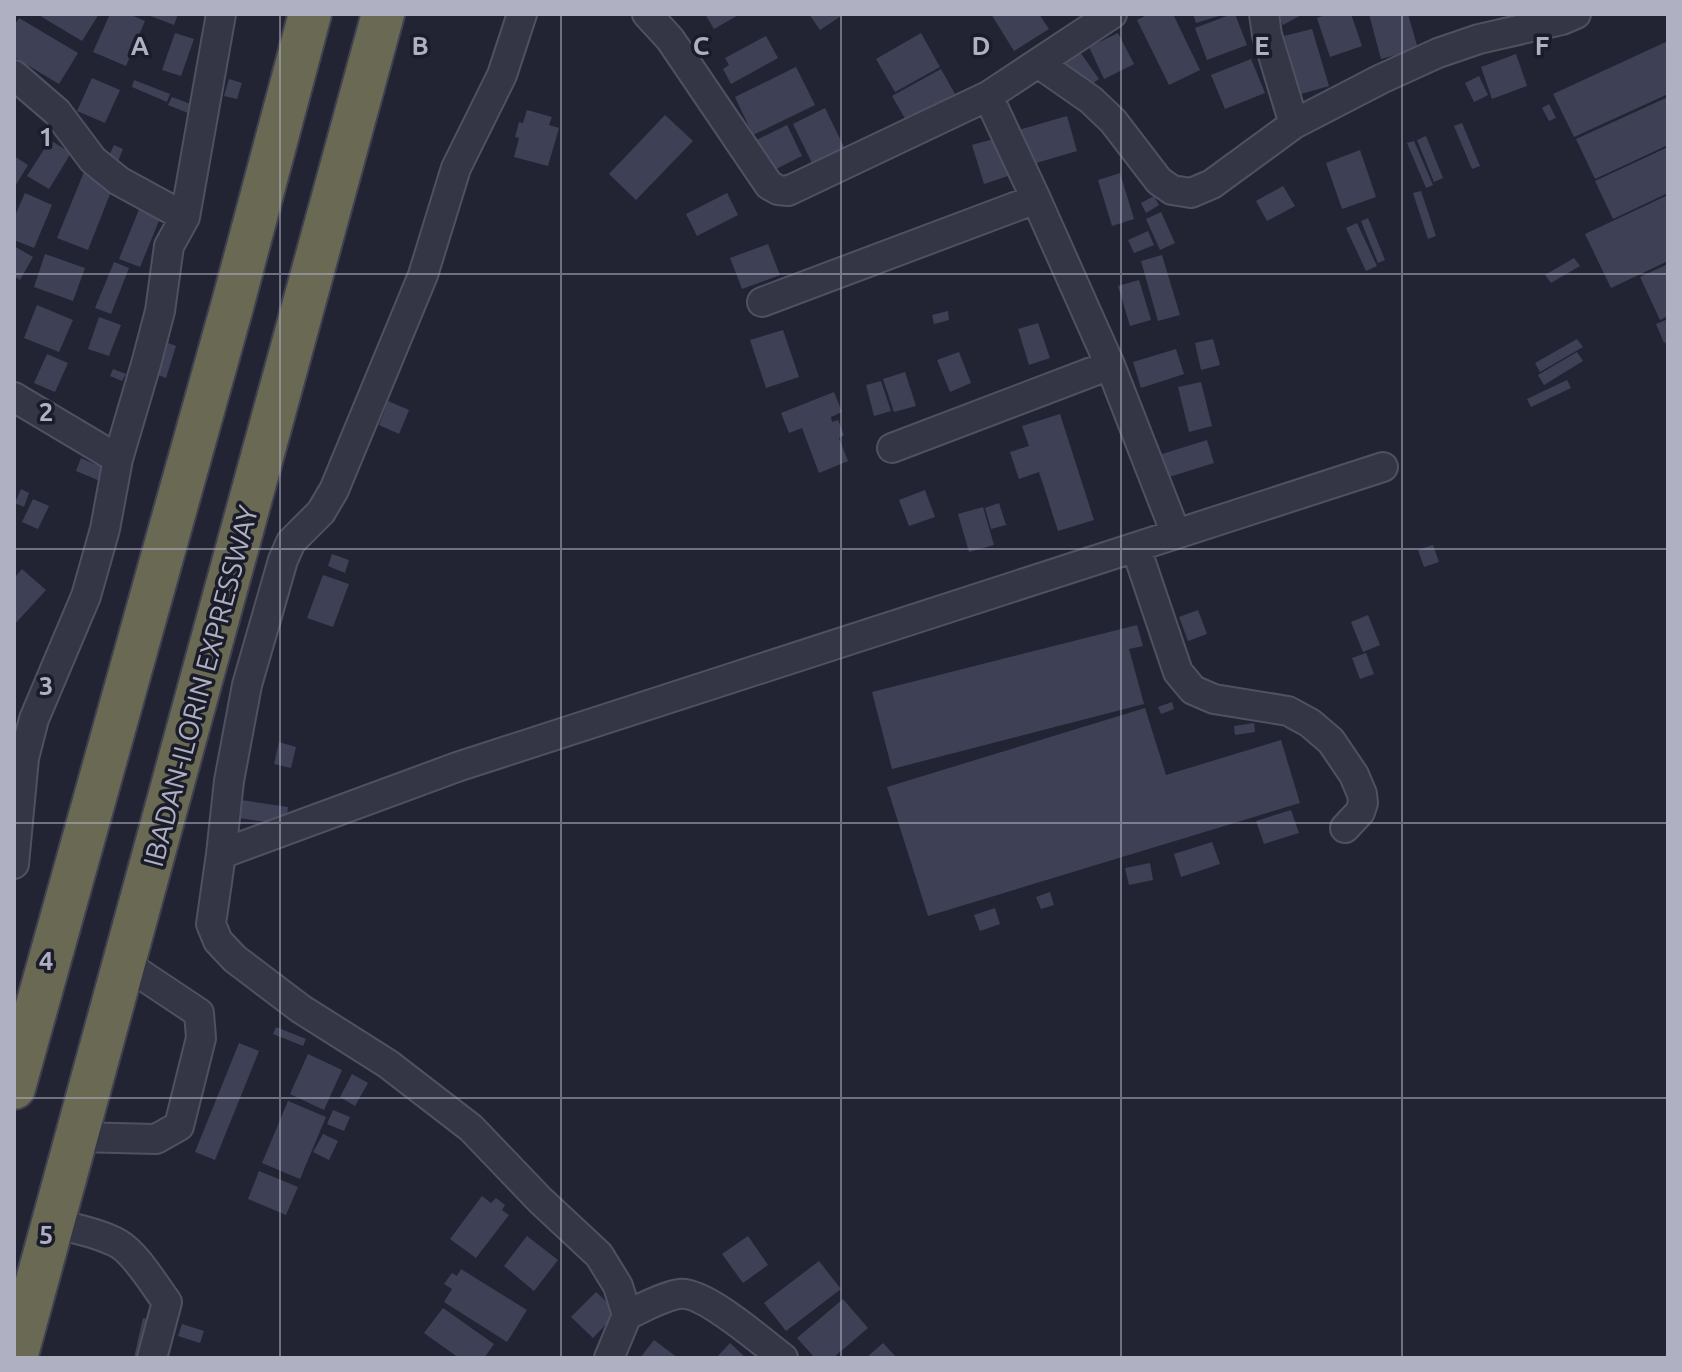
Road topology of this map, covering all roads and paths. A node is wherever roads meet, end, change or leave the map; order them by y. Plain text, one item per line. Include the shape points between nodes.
1 (221, 14) edge
2 (310, 14) edge
3 (383, 14) edge
4 (522, 14) edge
5 (647, 14) edge
6 (1112, 14) edge
7 (1264, 14) edge
8 (1576, 14) edge
9 (1038, 63) junction
10 (14, 75) edge
11 (988, 96) junction
12 (1294, 124) junction
13 (1036, 199) junction
14 (185, 217) junction
15 (762, 302) dead end
16 (1110, 365) junction
17 (14, 397) edge
18 (892, 448) dead end
19 (118, 459) junction
20 (1383, 467) dead end
21 (1176, 534) junction
22 (1136, 548) junction
23 (1345, 828) dead end
24 (221, 854) junction
25 (14, 864) edge
26 (124, 963) junction
27 (14, 1088) edge
28 (77, 1137) junction
29 (53, 1223) junction
30 (627, 1315) junction
31 (16, 1358) edge
32 (152, 1358) edge
33 (609, 1358) edge
34 (783, 1358) edge

1 - 14 street
2 - 27 highway
3 - 26 highway, IBADAN-ILORIN EXPRESSWAY
4 - 24 street via 502,75 456,168 423,275 334,490 321,512 291,542 283,560 247,685
5 - 11 street via 670,39 769,185 778,190 788,191
6 - 9 street
7 - 12 street
8 - 12 street via 1438,53
9 - 11 street
9 - 12 street via 1091,100 1172,190 1191,193 1212,184
10 - 14 street via 57,112 93,160 119,181
11 - 13 street
13 - 15 street
13 - 16 street
14 - 19 street via 169,246 160,311
16 - 18 street
16 - 21 street
17 - 19 street
19 - 25 street via 86,596 34,719 24,758
20 - 21 street
21 - 22 street
22 - 23 street via 1178,672 1193,690 1214,699 1288,711 1331,741 1362,794 1360,812
22 - 24 street via 457,767
24 - 30 street via 211,924 218,941 301,1009 388,1064 471,1128 599,1255 618,1286
26 - 28 highway, IBADAN-ILORIN EXPRESSWAY
26 - 28 street via 199,1013 201,1038 179,1126 156,1139
28 - 29 highway, IBADAN-ILORIN EXPRESSWAY
29 - 31 highway, IBADAN-ILORIN EXPRESSWAY
29 - 32 street via 121,1245 142,1267 167,1302
30 - 33 street
30 - 34 street via 682,1293 712,1304

